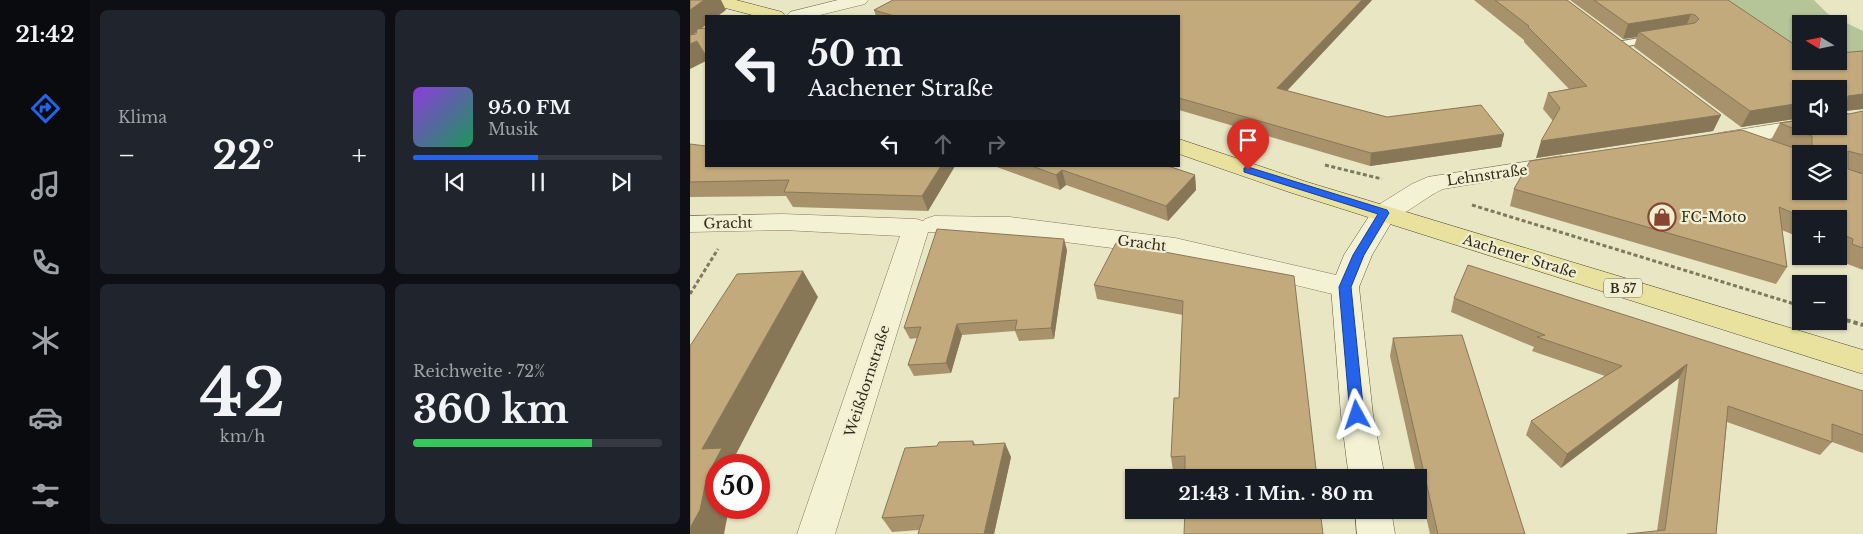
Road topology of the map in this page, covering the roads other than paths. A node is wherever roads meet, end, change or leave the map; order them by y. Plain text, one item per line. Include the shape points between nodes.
1 (716, 0) edge
2 (859, 0) edge
3 (772, 15) edge
4 (800, 15) edge
5 (1668, 36) edge
6 (1609, 39) joint
7 (1640, 62) edge
8 (1716, 120) edge
9 (1792, 128) edge
10 (1738, 137) junction
11 (1699, 143) edge
12 (1180, 146) edge
13 (1774, 151) edge
14 (1583, 160) edge
15 (1384, 213) junction
16 (690, 224) edge
17 (925, 226) junction
18 (1345, 287) junction
19 (1863, 362) edge
20 (1366, 469) edge
21 (1374, 519) edge
22 (816, 534) edge
23 (1376, 534) edge

1 - 3 main road
2 - 4 street
5 - 6 lane
6 - 7 street
8 - 10 street
9 - 10 street
10 - 11 street
10 - 13 street
12 - 15 main road, Aachener Straße / B 57
14 - 15 street, Lehnstraße via 1437,182
15 - 18 street via 1358,255
15 - 19 main road, Aachener Straße / B 57
16 - 17 street, Gracht via 783,222
17 - 18 street, Gracht via 1010,226 1175,247
17 - 22 street, Weißdornstraße
18 - 20 street
21 - 23 street

